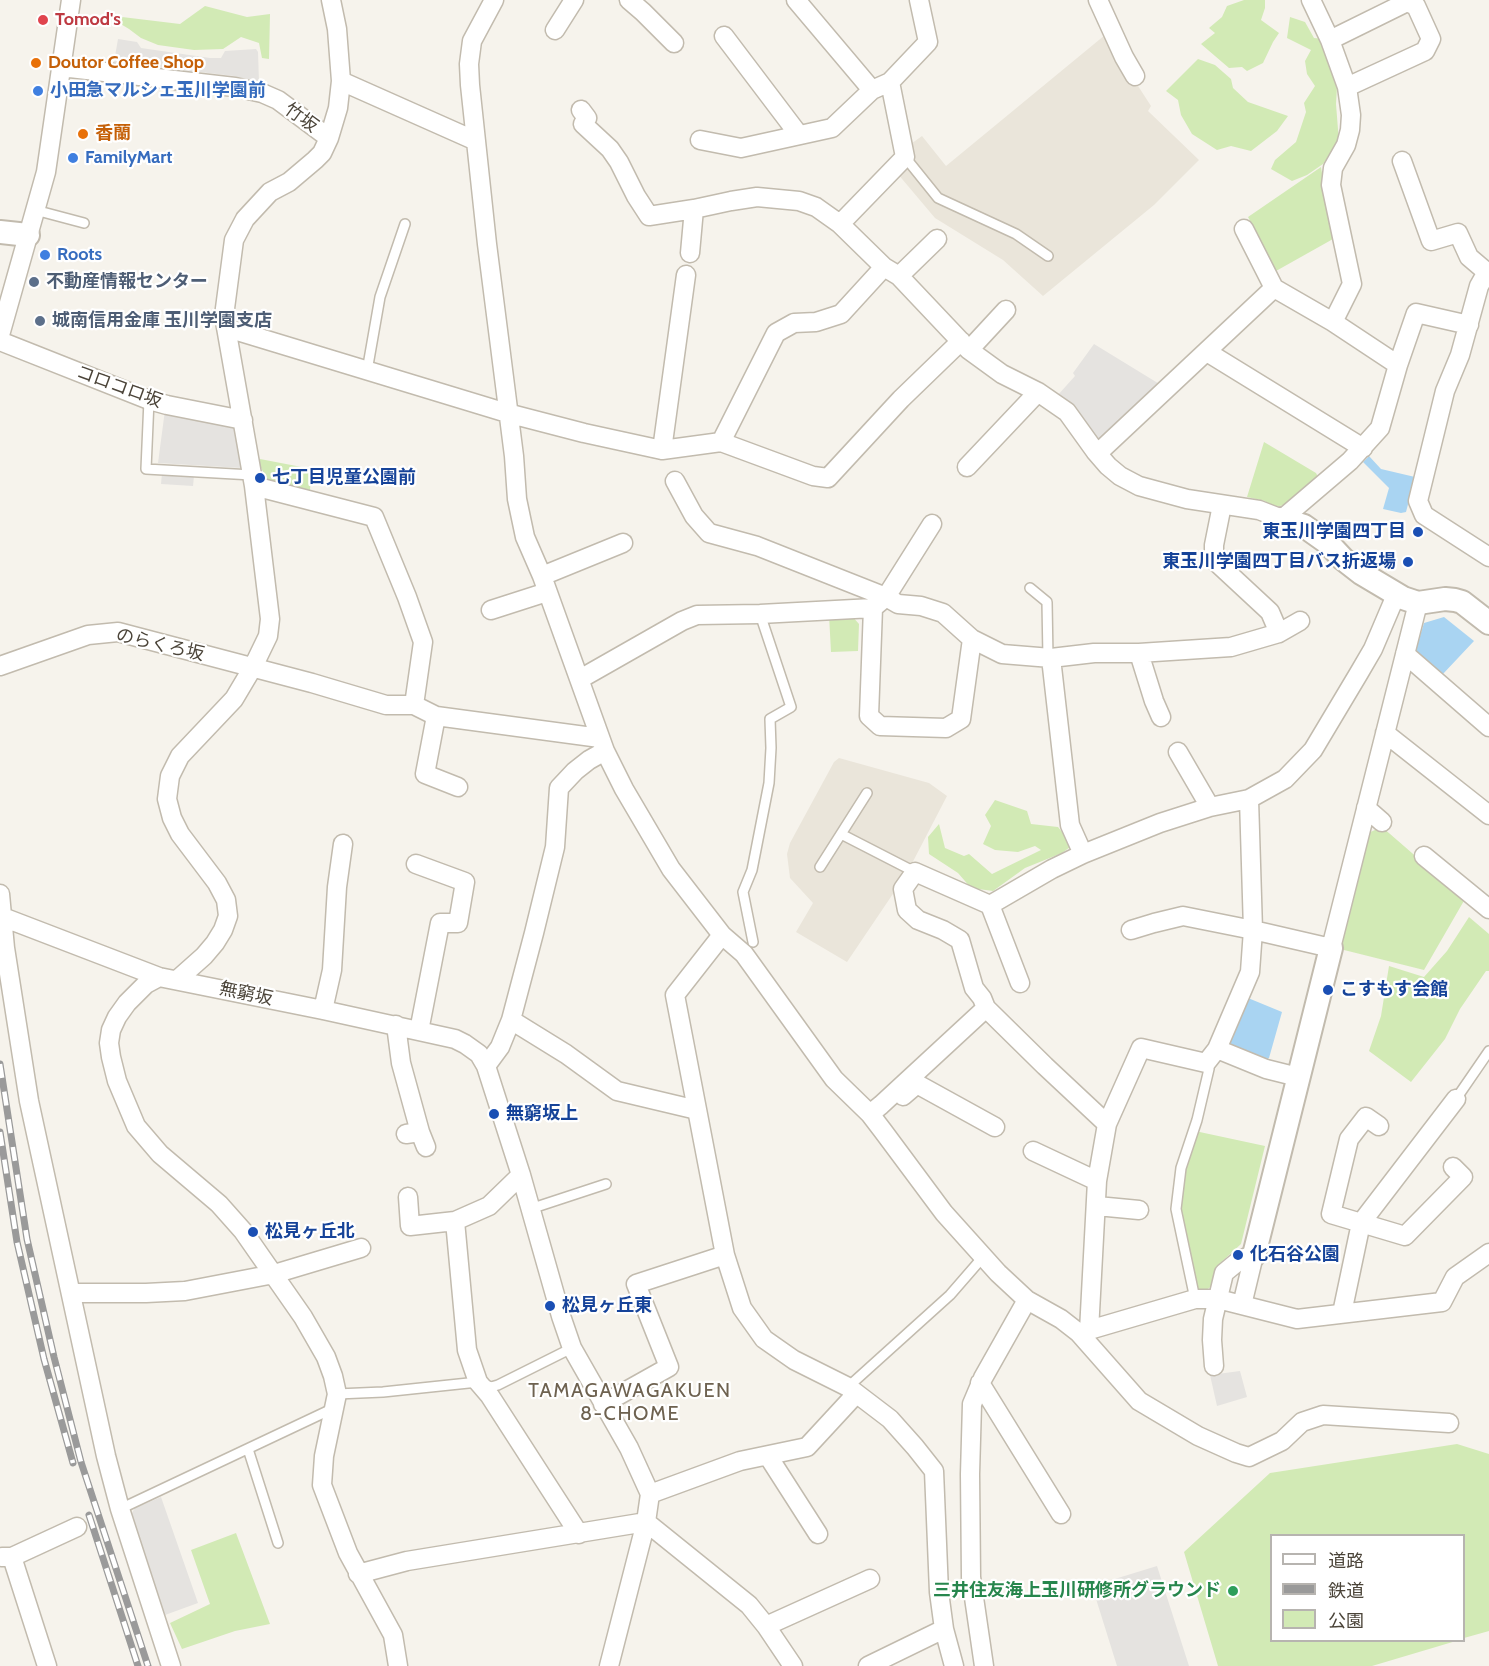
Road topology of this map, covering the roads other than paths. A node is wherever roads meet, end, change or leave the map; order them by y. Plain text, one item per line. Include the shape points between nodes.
1 (71, 0) edge
2 (331, 0) edge
3 (494, 0) edge
4 (574, 0) edge
5 (628, 0) edge
6 (796, 0) edge
7 (919, 0) edge
8 (1098, 0) edge
9 (1311, 0) edge
10 (555, 30) dead end
11 (724, 36) dead end
12 (1330, 40) junction
13 (674, 43) dead end
14 (61, 67) junction
15 (1135, 76) dead end
16 (340, 81) junction
17 (890, 82) junction
18 (1347, 87) junction
19 (872, 90) junction
20 (580, 110) dead end
21 (799, 135) junction
22 (329, 138) junction
23 (700, 140) dead end
24 (476, 141) junction
25 (904, 158) junction
26 (1402, 161) dead end
27 (694, 209) junction
28 (35, 210) junction
29 (84, 223) dead end
30 (840, 224) junction
31 (405, 225) dead end
32 (1244, 229) dead end
33 (0, 232) edge
34 (28, 235) junction
35 (937, 239) dead end
36 (690, 253) dead end
37 (1048, 256) dead end
38 (891, 271) junction
39 (1488, 273) edge
40 (686, 275) dead end
41 (1274, 288) junction
42 (1006, 310) dead end
43 (1333, 322) junction
44 (1469, 325) junction
45 (227, 332) junction
46 (0, 335) edge
47 (0, 341) edge
48 (965, 346) junction
49 (1207, 352) junction
50 (1398, 365) junction
51 (367, 371) junction
52 (1038, 392) junction
53 (149, 400) junction
54 (507, 413) junction
55 (243, 420) junction
56 (721, 442) junction
57 (1363, 448) junction
58 (662, 450) junction
59 (1098, 453) junction
60 (967, 467) dead end
61 (253, 481) junction
62 (675, 481) dead end
63 (1222, 504) junction
64 (1282, 519) junction
65 (932, 524) dead end
66 (623, 543) dead end
67 (1489, 557) edge
68 (544, 584) junction
69 (1030, 588) dead end
70 (1396, 595) junction
71 (879, 603) junction
72 (1418, 603) junction
73 (491, 610) dead end
74 (760, 614) junction
75 (1300, 621) dead end
76 (1489, 624) edge
77 (1279, 633) junction
78 (972, 639) junction
79 (1139, 653) junction
80 (1405, 654) junction
81 (1049, 658) junction
82 (0, 666) edge
83 (253, 667) junction
84 (580, 679) junction
85 (414, 705) junction
86 (436, 716) junction
87 (1161, 717) dead end
88 (1489, 727) edge
89 (1385, 733) junction
90 (603, 744) junction
91 (1178, 752) dead end
92 (458, 787) dead end
93 (867, 793) dead end
94 (1249, 799) junction
95 (1486, 806) edge
96 (1210, 807) junction
97 (1366, 808) junction
98 (1382, 822) dead end
99 (841, 834) junction
100 (343, 844) dead end
101 (1083, 854) junction
102 (1424, 855) dead end
103 (416, 864) dead end
104 (820, 867) dead end
105 (915, 872) junction
106 (0, 894) edge
107 (990, 905) junction
108 (1489, 909) edge
109 (1, 916) edge
110 (1131, 930) dead end
111 (1253, 930) junction
112 (722, 935) junction
113 (753, 942) dead end
114 (1331, 948) junction
115 (159, 977) junction
116 (177, 980) junction
117 (1020, 983) dead end
118 (986, 1008) junction
119 (323, 1010) junction
120 (511, 1020) junction
121 (396, 1026) junction
122 (419, 1031) junction
123 (1217, 1049) junction
124 (1489, 1051) edge
125 (1206, 1064) junction
126 (486, 1065) junction
127 (1298, 1077) junction
128 (1456, 1099) joint
129 (697, 1110) junction
130 (1366, 1117) dead end
131 (872, 1118) junction
132 (1107, 1124) junction
133 (995, 1127) dead end
134 (417, 1138) dead end
135 (1032, 1151) dead end
136 (521, 1175) junction
137 (1463, 1177) dead end
138 (1097, 1181) junction
139 (606, 1184) dead end
140 (408, 1197) dead end
141 (1097, 1206) junction
142 (530, 1209) junction
143 (1138, 1210) dead end
144 (455, 1221) junction
145 (1361, 1222) junction
146 (361, 1248) dead end
147 (1489, 1253) edge
148 (725, 1255) junction
149 (1254, 1255) junction
150 (983, 1257) junction
151 (274, 1274) junction
152 (71, 1293) junction
153 (1195, 1299) junction
154 (1218, 1299) junction
155 (1027, 1300) junction
156 (1242, 1305) junction
157 (1342, 1313) junction
158 (1084, 1332) junction
159 (572, 1348) junction
160 (1214, 1366) dead end
161 (478, 1382) junction
162 (980, 1383) junction
163 (852, 1390) junction
164 (336, 1401) junction
165 (603, 1404) junction
166 (1449, 1423) dead end
167 (248, 1449) junction
168 (768, 1456) junction
169 (650, 1494) junction
170 (120, 1509) junction
171 (1060, 1514) dead end
172 (646, 1522) junction
173 (76, 1527) dead end
174 (579, 1534) junction
175 (818, 1534) dead end
176 (278, 1543) dead end
177 (6, 1557) edge
178 (358, 1574) junction
179 (870, 1579) dead end
180 (766, 1626) junction
181 (944, 1629) junction
182 (979, 1665) edge
183 (47, 1666) edge
184 (171, 1666) edge
185 (398, 1666) edge
186 (609, 1666) edge
187 (793, 1666) edge
188 (868, 1666) edge
189 (954, 1666) edge

1 - 14 street
2 - 16 street
3 - 24 street via 472,41 470,85
4 - 10 street
5 - 13 street
6 - 19 street
7 - 17 street via 928,42
8 - 15 street
9 - 12 street
11 - 21 street
12 - 18 street
12 - 18 street via 1407,2 1416,6 1431,39 1425,51
14 - 22 street, 竹坂 via 262,93 278,100
14 - 28 street via 46,172
16 - 22 street via 338,108
16 - 24 street
17 - 19 street
17 - 25 street
18 - 43 street via 1350,130 1333,168 1331,185 1352,284
19 - 21 street via 832,128
20 - 27 street via 587,118 583,124 610,149 649,216
21 - 23 street via 741,148
22 - 45 street via 315,160 290,182 270,192 245,219 234,240 224,316
24 - 54 street
25 - 30 street
25 - 37 lane via 938,198 1016,234
26 - 39 street via 1431,242 1458,233 1469,257
27 - 30 street via 757,197 781,198 816,207
27 - 36 street
28 - 29 lane
28 - 34 street
30 - 38 street
31 - 51 lane via 380,297
32 - 41 street
33 - 34 street
34 - 46 street
35 - 38 street
38 - 48 street
38 - 56 street via 841,314 816,322 794,323 776,333
39 - 44 street via 1479,286
40 - 58 street
41 - 43 street
41 - 49 street
42 - 48 street
43 - 50 street
44 - 50 street via 1416,313
44 - 67 street via 1445,391 1418,501 1424,515
45 - 51 street via 237,331
45 - 55 street
47 - 53 street, コロコロ坂
48 - 52 street via 1002,374
48 - 56 street via 901,399 828,478
49 - 57 street
49 - 59 street
50 - 57 street via 1380,428
51 - 54 street
52 - 59 street via 1067,412
52 - 60 street
53 - 55 street, コロコロ坂
53 - 61 lane via 146,469
54 - 58 street
54 - 68 street via 525,537
55 - 61 street
56 - 58 street
57 - 64 street
59 - 63 street via 1120,476 1139,486
61 - 83 street via 270,619 268,636
61 - 85 street via 374,517 423,642
62 - 71 street via 694,516 709,533 757,546
63 - 64 street via 1259,510
63 - 77 street via 1214,560 1270,612
64 - 70 street via 1304,526 1361,573
65 - 71 street
66 - 68 street
68 - 73 street
68 - 84 street
69 - 81 lane via 1047,602
70 - 72 street
70 - 94 street via 1373,649 1313,750 1285,779
71 - 74 street
71 - 78 street via 921,606 943,613
71 - 78 street via 869,716 880,726 946,728 961,719
72 - 76 street via 1444,599 1462,602
72 - 80 street
74 - 84 street via 697,615
74 - 113 lane via 791,707 770,719 769,783 755,859 743,892
75 - 77 street
77 - 79 street via 1231,647
78 - 81 street via 1002,654
79 - 81 street
79 - 87 street
80 - 88 street
80 - 89 street
81 - 101 street via 1070,825
82 - 83 street, のらくろ坂 via 88,635 118,632
83 - 85 street, のらくろ坂 via 386,705
83 - 116 street via 234,699 180,756 170,776 167,799 172,818 217,884 226,900 228,916 215,943
84 - 90 street
85 - 86 street
86 - 90 street
86 - 92 street via 425,774
89 - 95 street
89 - 97 street
90 - 112 street via 624,789 671,869
90 - 120 street via 559,788 555,847
91 - 96 street
93 - 99 lane
94 - 96 street
94 - 111 street
96 - 101 street
97 - 98 street
97 - 114 street
99 - 104 lane
99 - 105 lane
100 - 119 street via 332,970
101 - 107 street
102 - 108 street
103 - 122 street via 465,882 458,923 440,923
105 - 107 street
105 - 118 street via 903,889 908,910 918,920 960,940 974,988
106 - 109 street
107 - 117 street
109 - 115 street, 無窮坂
109 - 152 street via 29,1101
110 - 111 street via 1183,916
111 - 114 street
111 - 123 street via 1250,972
112 - 129 street via 675,995
112 - 131 street via 744,954 834,1079
114 - 127 street
115 - 116 street, 無窮坂
115 - 151 street via 127,1003 111,1030 111,1057 126,1105 136,1126 160,1154 219,1204
116 - 119 street, 無窮坂
118 - 131 street
118 - 132 street
119 - 121 street, 無窮坂
120 - 126 street via 500,1047
120 - 129 street via 617,1091
121 - 122 street, 無窮坂
121 - 134 street
122 - 126 street, 無窮坂 via 465,1044
123 - 125 street
123 - 127 street
124 - 128 lane
125 - 132 street via 1141,1048
125 - 153 lane via 1209,1069 1181,1168 1176,1209
126 - 136 street
127 - 149 street
128 - 145 street
129 - 148 street
130 - 145 street via 1349,1139 1331,1214
131 - 133 street via 917,1084
131 - 150 street via 944,1213
132 - 138 street
135 - 138 street
136 - 142 street
136 - 144 street via 489,1206
137 - 145 street via 1405,1236
138 - 141 street
139 - 142 lane
140 - 144 street via 410,1226
141 - 143 street
141 - 158 street
142 - 159 street
144 - 161 street via 467,1350
145 - 157 street
146 - 151 street
147 - 157 street via 1455,1277 1442,1302
148 - 163 street via 742,1308 764,1339 794,1360
148 - 165 street via 636,1284 669,1368
149 - 154 street via 1241,1259 1224,1273
149 - 156 street
150 - 155 street
150 - 163 lane via 950,1295
151 - 152 street via 184,1291
151 - 164 street via 326,1357
152 - 170 street
153 - 154 street
153 - 158 street
154 - 156 street
154 - 160 street via 1213,1318
155 - 158 street
155 - 162 street
156 - 157 street via 1297,1319
158 - 166 street via 1139,1401 1198,1436 1249,1457 1282,1441 1302,1422 1323,1415
159 - 161 lane via 498,1385 491,1387
159 - 165 street
161 - 164 lane
161 - 174 street
162 - 171 street
162 - 182 street via 972,1404 970,1474 971,1577
163 - 168 street via 807,1447
163 - 181 street via 890,1419 934,1471 936,1553
164 - 167 lane
164 - 178 street via 322,1485
165 - 169 street
167 - 170 lane
167 - 176 lane
168 - 169 street via 740,1461
168 - 175 street
169 - 172 street
170 - 184 street
172 - 174 street
172 - 180 street via 748,1605
172 - 186 street
173 - 177 street
174 - 178 street via 407,1561
177 - 183 street
178 - 185 street via 393,1635
179 - 180 street
180 - 187 street
181 - 188 street
181 - 189 street

